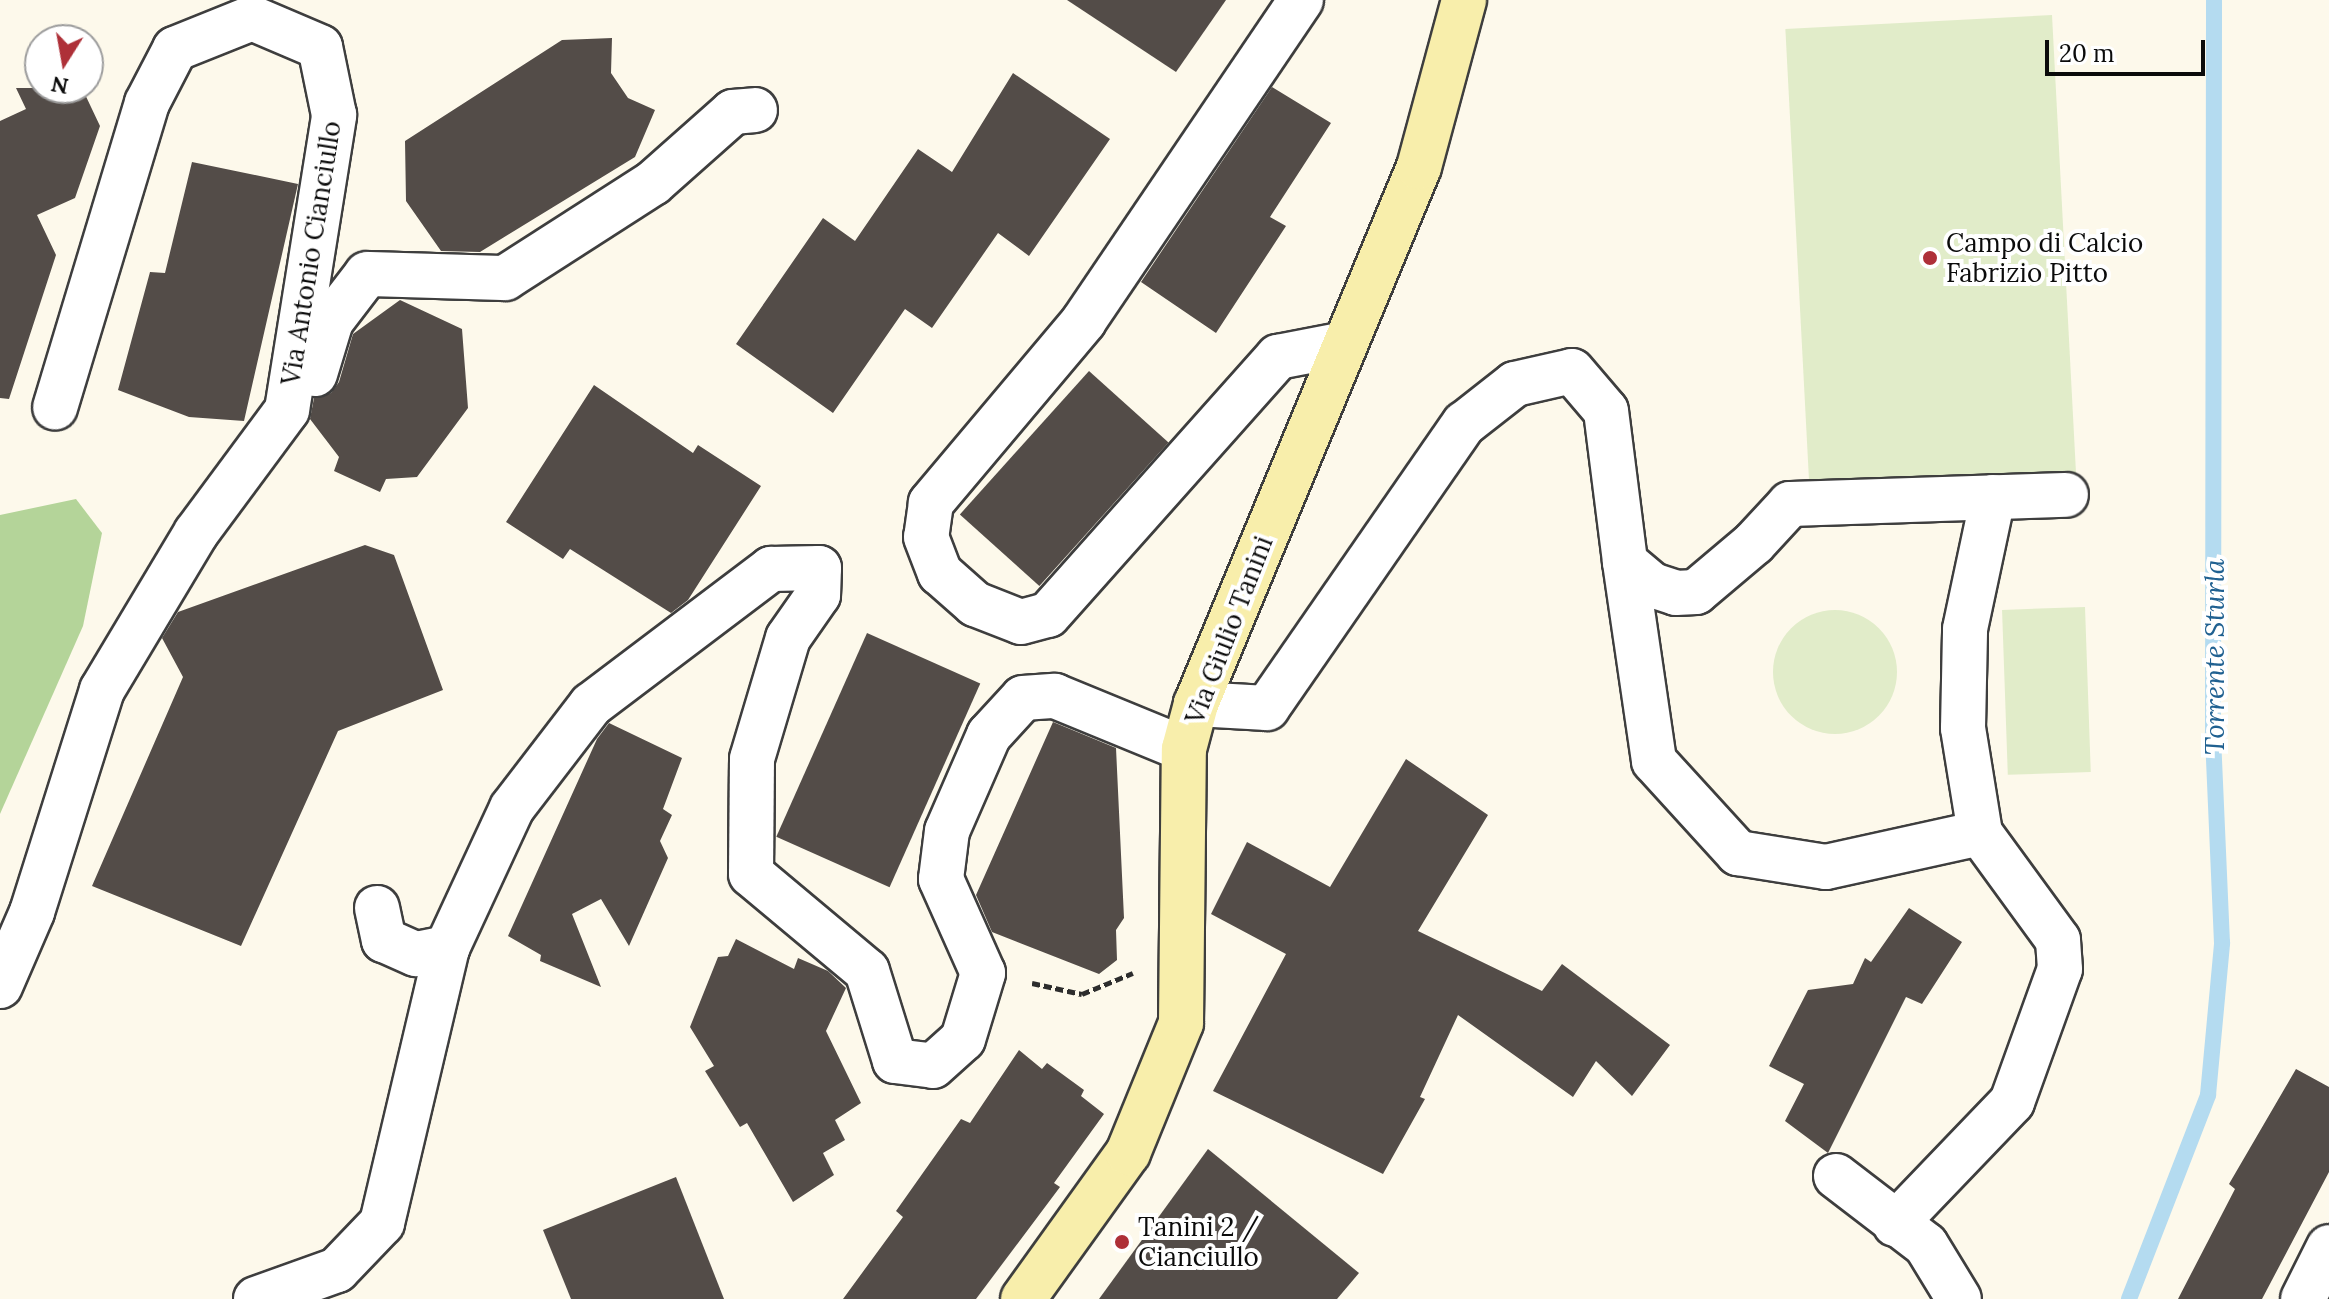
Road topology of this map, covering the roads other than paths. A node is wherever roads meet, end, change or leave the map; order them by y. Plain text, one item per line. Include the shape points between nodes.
1 (1301, 0) edge
2 (1464, 0) edge
3 (755, 110) dead end
4 (1345, 344) junction
5 (55, 407) dead end
6 (2066, 495) dead end
7 (1993, 497) junction
8 (196, 533) junction
9 (1625, 562) junction
10 (1196, 704) junction
11 (1184, 749) junction
12 (1980, 833) junction
13 (377, 908) dead end
14 (447, 948) junction
15 (0, 986) edge
16 (1836, 1176) dead end
17 (1895, 1224) junction
18 (2329, 1247) edge
19 (256, 1299) edge
20 (1023, 1299) edge
21 (1959, 1299) edge
22 (2303, 1299) edge

1 - 4 street via 1084,321 931,503 926,537 940,573 975,604 1021,622 1048,615 1278,357
2 - 4 main road, Via Giulio Tanini via 1419,167
3 - 8 street, Via Antonio Cianciullo via 733,112 653,183 505,278 367,274 331,321 289,453
4 - 10 main road, Via Giulio Tanini
5 - 8 street, Via Antonio Cianciullo via 147,103 175,49 252,18 320,47 334,115 287,410
6 - 7 street
7 - 9 street via 1790,504 1696,592 1676,593 1652,585
7 - 12 street via 1965,629 1963,728
8 - 15 street, Via Antonio Cianciullo via 102,690 32,912
9 - 10 street via 1606,411 1572,371 1515,384 1464,424 1267,708
9 - 12 street via 1654,761 1738,853 1826,867
10 - 11 main road, Via Giulio Tanini
11 - 14 street via 1055,696 1023,698 989,735 947,831 941,879 983,973 963,1039 933,1066 895,1061 867,971 751,874 752,759 788,638 818,595 819,568 771,569 591,705 512,808
11 - 20 main road, Via Giulio Tanini via 1181,1023 1128,1153
12 - 17 street via 2058,940 2060,969 2012,1102
13 - 14 street via 384,940 416,954
14 - 19 street via 382,1223 337,1270
16 - 17 street
17 - 21 street via 1926,1245
18 - 22 street

